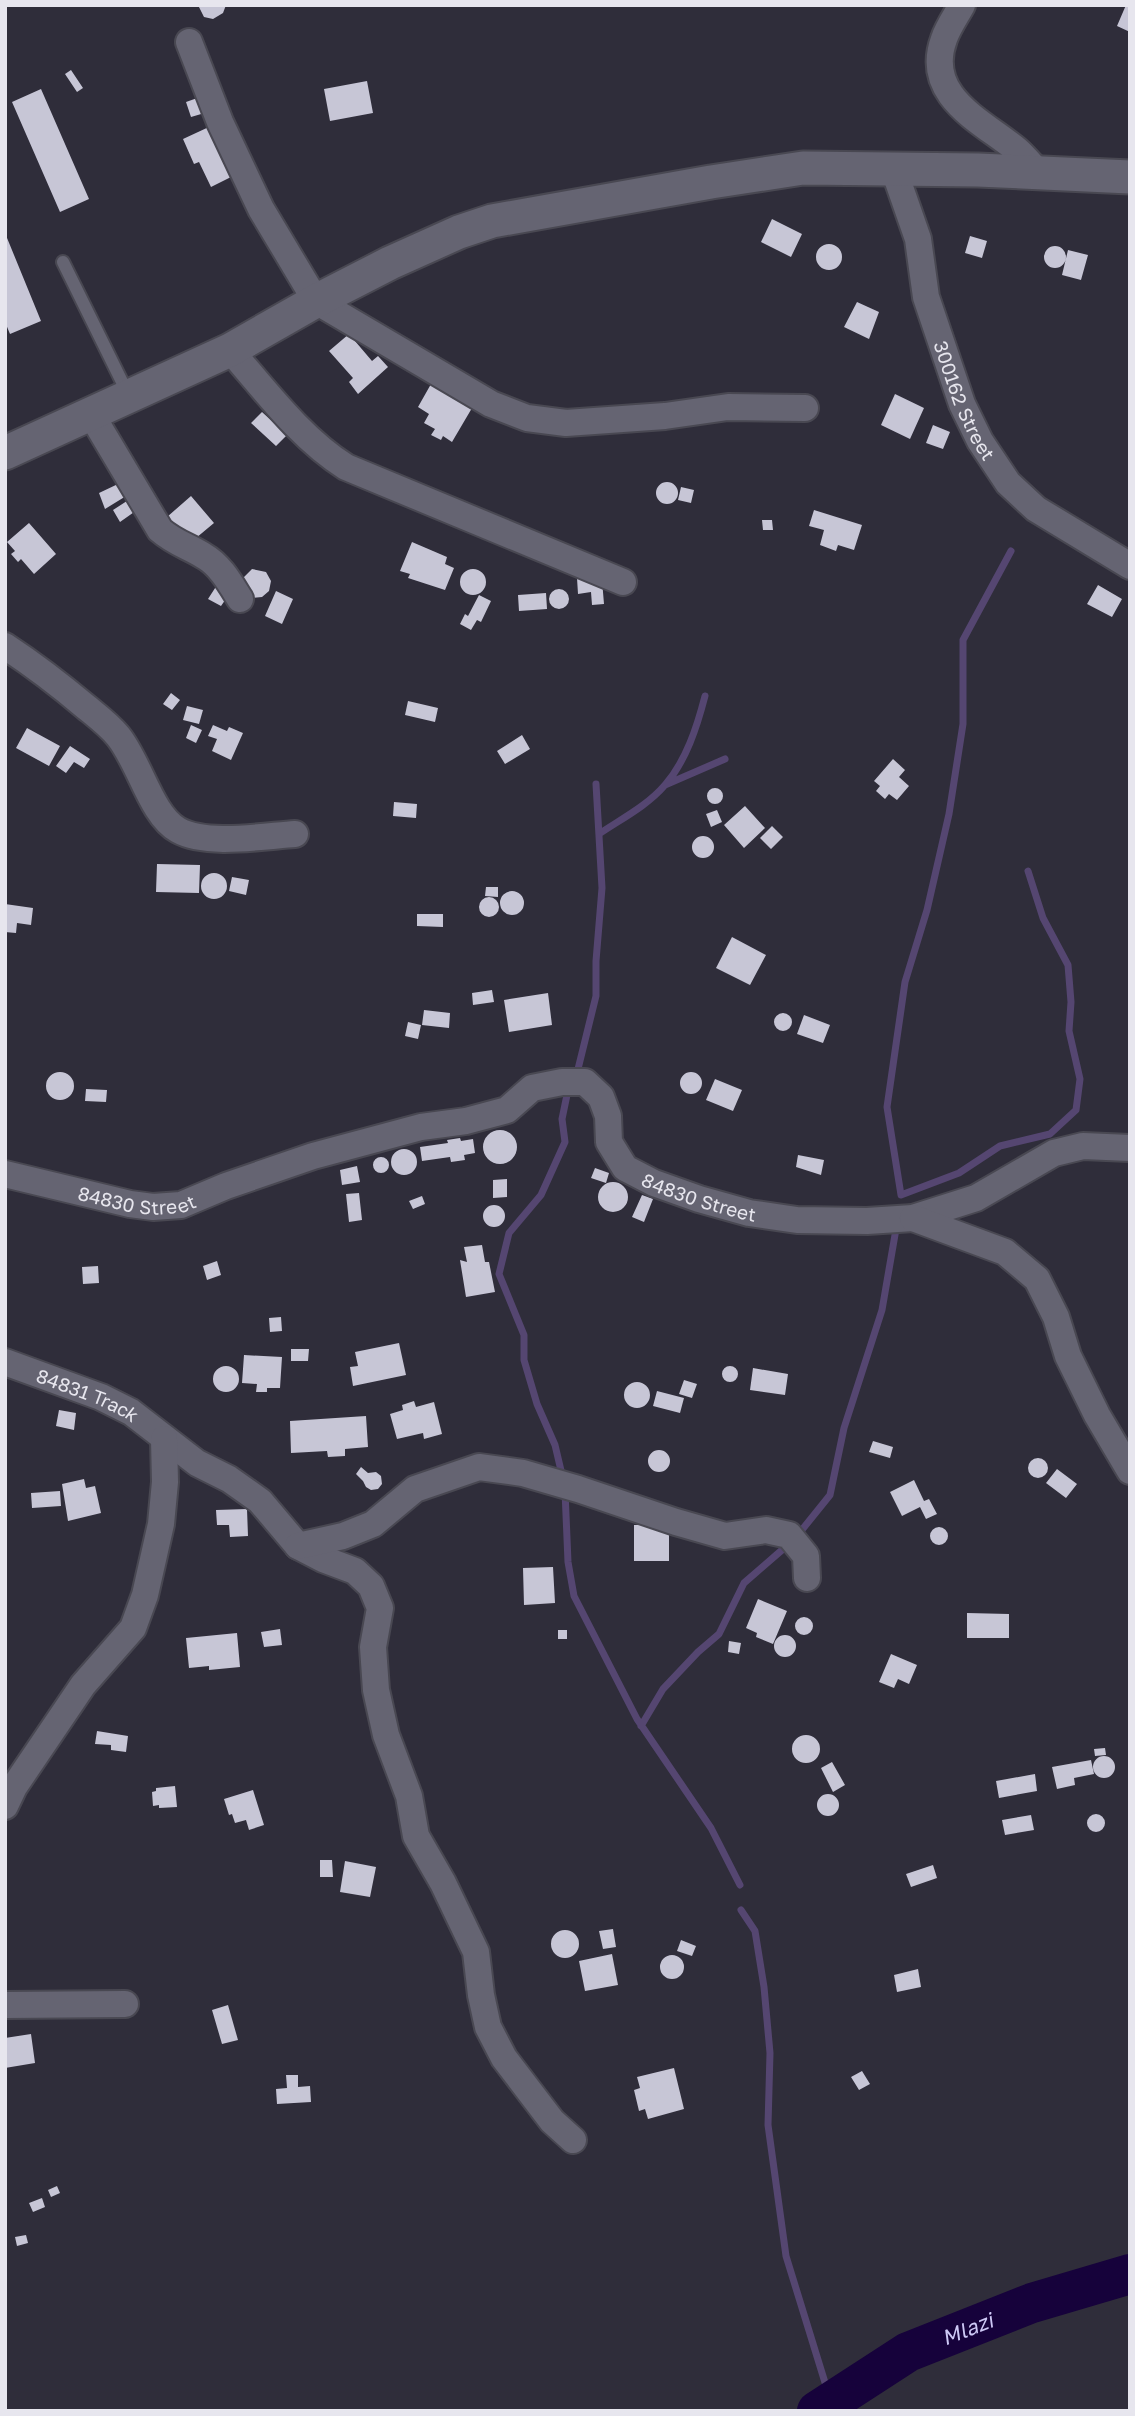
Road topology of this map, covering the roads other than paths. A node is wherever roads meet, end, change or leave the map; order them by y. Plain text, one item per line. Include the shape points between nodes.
1 (962, 5) edge
2 (189, 42) dead end
3 (894, 170) junction
4 (1039, 173) junction
5 (1130, 177) edge
6 (63, 262) dead end
7 (316, 301) junction
8 (230, 350) junction
9 (130, 396) junction
10 (805, 408) dead end
11 (91, 414) junction
12 (5, 453) edge
13 (1130, 566) edge
14 (623, 582) dead end
15 (240, 599) dead end
16 (5, 646) edge
17 (295, 834) dead end
18 (1130, 1148) edge
19 (5, 1174) edge
20 (913, 1219) junction
21 (5, 1362) edge
22 (163, 1440) junction
23 (1130, 1471) edge
24 (299, 1546) junction
25 (807, 1578) dead end
26 (5, 1806) edge
27 (5, 2004) edge
28 (125, 2004) dead end
29 (573, 2140) dead end

1 - 4 street via 943,40 940,64 946,87 962,110 1018,151
2 - 7 street via 261,209
3 - 4 street
3 - 7 street via 803,168 492,220 390,263
3 - 13 street, 300162 Street via 918,239 926,297 962,404 980,441 1009,483 1036,509
4 - 5 street
6 - 9 lane
7 - 8 street
7 - 10 street via 491,404 527,418 566,423 728,407
8 - 9 street
8 - 14 street via 313,441 346,467
9 - 11 street
11 - 12 street
11 - 15 street via 160,530 173,542 206,557 226,575
16 - 17 street via 44,672 117,734 166,822 205,837
18 - 20 street, 84830 Street via 1083,1146 1054,1153 976,1198
19 - 20 street, 84830 Street via 130,1204 181,1205 313,1156 507,1110 532,1088 585,1082 600,1097 608,1116 609,1142 625,1168 654,1183 773,1217
20 - 23 street via 1005,1252 1037,1279 1068,1356
21 - 22 street, 84831 Track via 131,1412
22 - 24 street, 84831 Track via 260,1501
22 - 26 street via 161,1524 133,1628 83,1685
24 - 25 street via 373,1524 415,1489 479,1467 523,1473 726,1535 766,1530 789,1535 806,1556
24 - 29 street via 355,1571 371,1586 380,1608 373,1647 376,1690 386,1735 409,1796 416,1836 476,1952 488,2027 504,2058 552,2121
27 - 28 street

